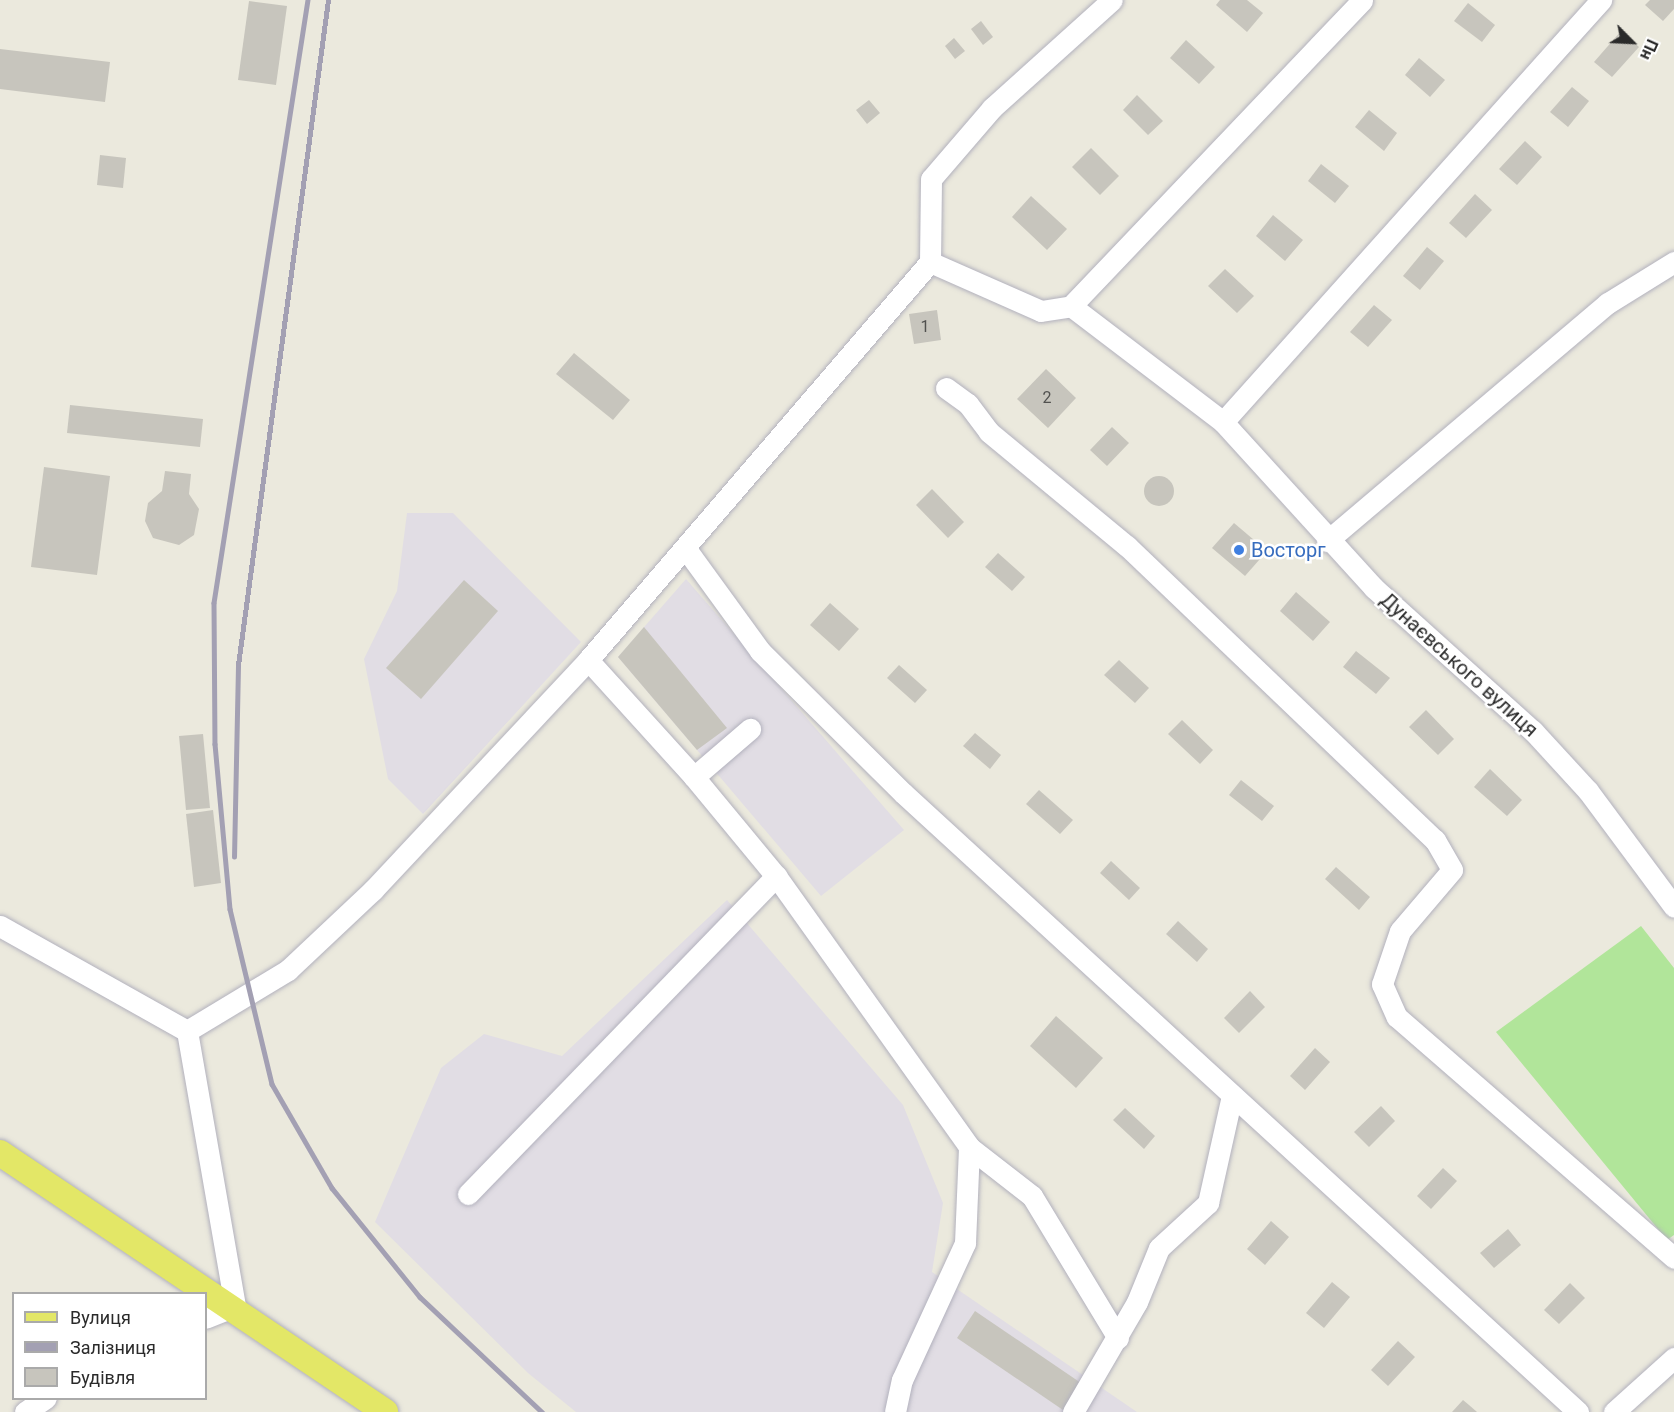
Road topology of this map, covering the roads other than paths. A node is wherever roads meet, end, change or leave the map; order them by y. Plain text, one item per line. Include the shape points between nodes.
1 (1112, 0) edge
2 (1362, 0) edge
3 (1601, 0) edge
4 (930, 262) junction
5 (1674, 262) edge
6 (1071, 306) junction
7 (946, 388) dead end
8 (1222, 422) junction
9 (1328, 541) junction
10 (686, 549) junction
11 (588, 660) junction
12 (750, 729) dead end
13 (694, 777) junction
14 (776, 876) junction
15 (1674, 907) edge
16 (0, 926) edge
17 (187, 1031) junction
18 (1232, 1096) junction
19 (969, 1147) junction
20 (0, 1153) edge
21 (468, 1194) dead end
22 (1674, 1258) edge
23 (235, 1306) junction
24 (207, 1318) edge
25 (1118, 1338) junction
26 (1674, 1359) edge
27 (43, 1400) edge
28 (25, 1412) edge
29 (385, 1412) edge
30 (895, 1412) edge
31 (1073, 1412) edge
32 (1578, 1412) edge
33 (1614, 1412) edge

1 - 4 street via 992,108 931,179
2 - 6 street
3 - 8 street
4 - 6 street via 1041,311
4 - 10 street
5 - 9 street via 1608,303
6 - 8 street, Дунаєвського вулиця
7 - 22 street via 968,404 989,432 1127,546 1436,840 1452,870 1400,931 1382,984 1397,1017
8 - 9 street, Дунаєвського вулиця
9 - 15 street, Дунаєвського вулиця via 1533,730 1588,791
10 - 11 street
10 - 18 street via 760,651 920,808
11 - 13 street
11 - 17 street via 372,890 288,970
12 - 13 street
13 - 14 street
14 - 19 street
14 - 21 street
16 - 17 street
17 - 23 street
18 - 25 street via 1208,1203 1159,1248
18 - 32 street
19 - 25 street via 1032,1196
19 - 30 street via 965,1243 902,1380
20 - 23 main road
23 - 24 street
23 - 29 main road
25 - 31 street
26 - 33 street
27 - 28 street

